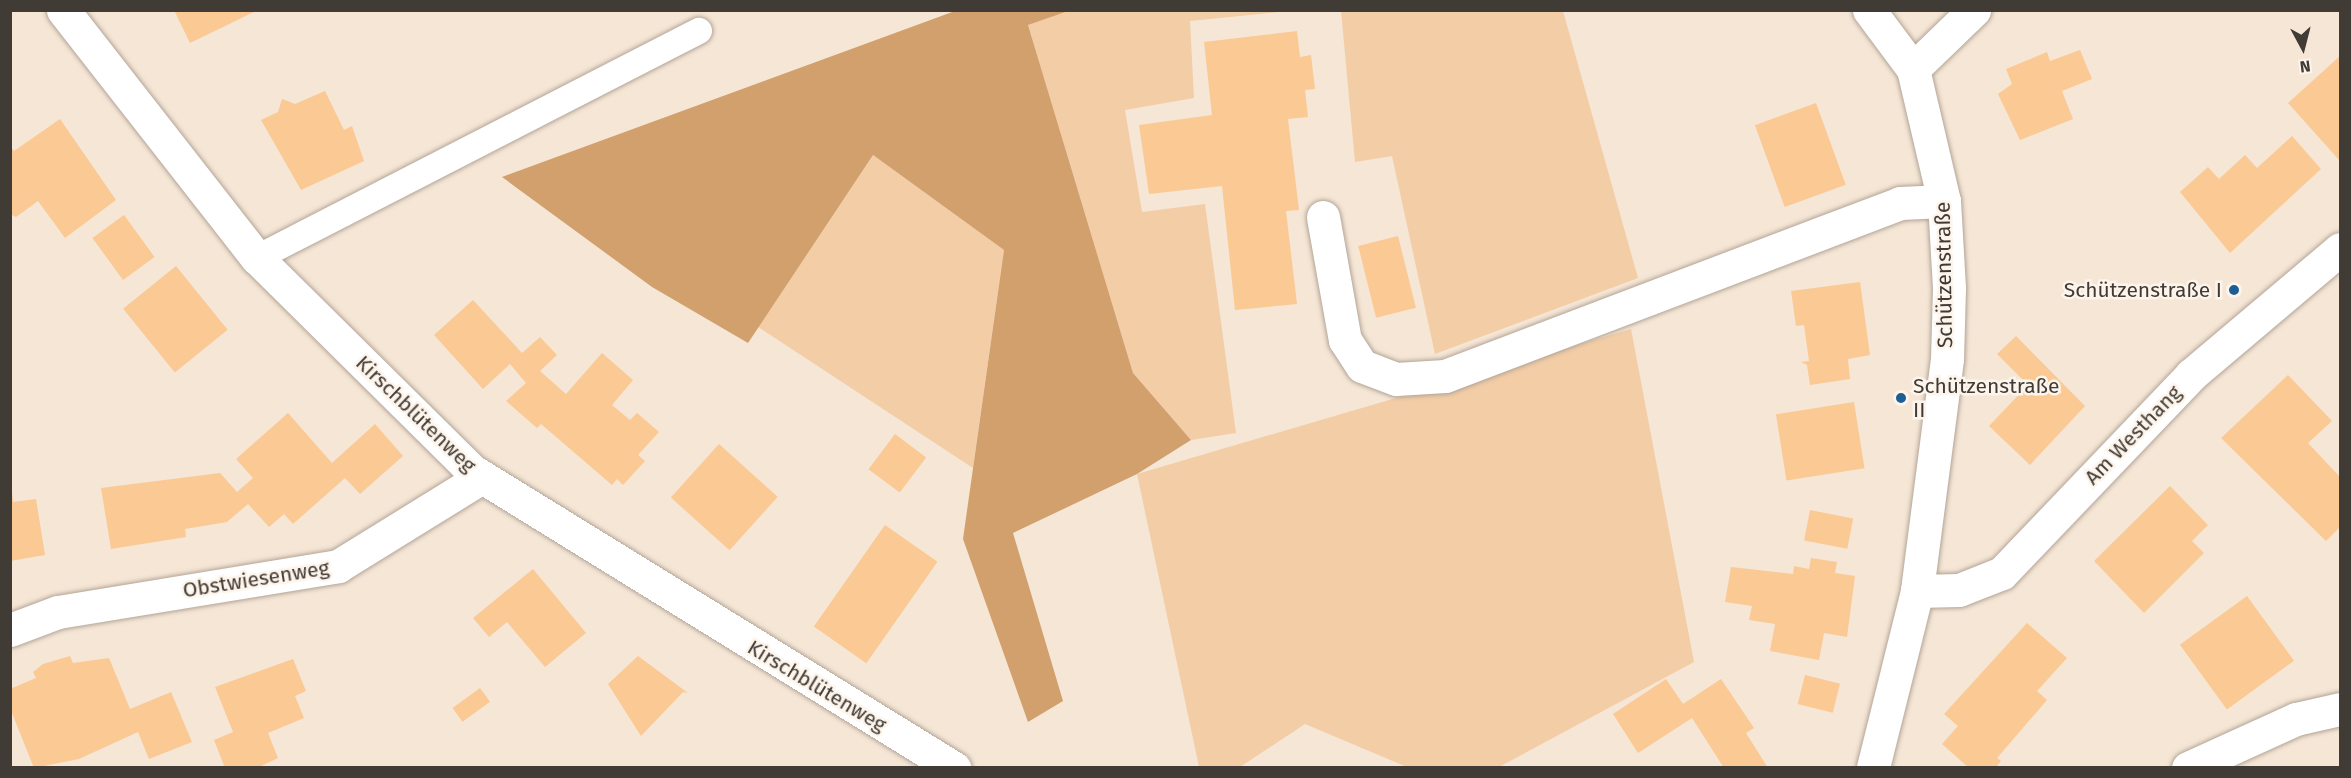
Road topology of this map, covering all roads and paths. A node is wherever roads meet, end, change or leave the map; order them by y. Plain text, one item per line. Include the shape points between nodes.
1 (63, 10) edge
2 (1869, 10) edge
3 (1974, 10) edge
4 (699, 32) dead end
5 (1913, 69) junction
6 (1944, 201) junction
7 (1323, 217) dead end
8 (2340, 249) edge
9 (257, 258) junction
10 (482, 477) junction
11 (1917, 591) junction
12 (10, 630) edge
13 (2340, 709) edge
14 (954, 768) edge
15 (1873, 768) edge
16 (2188, 768) edge

1 - 9 street, Kirschblütenweg
2 - 5 street, Schützenstraße
3 - 5 street
4 - 9 lane
5 - 6 street, Schützenstraße
6 - 7 street via 1899,203 1445,376 1396,379 1362,366 1345,340
6 - 11 street, Schützenstraße via 1947,359
8 - 11 street, Am Westhang via 2191,375 2002,573 1959,590
9 - 10 street, Kirschblütenweg
10 - 12 street, Obstwiesenweg via 338,566 58,612
10 - 14 street, Kirschblütenweg
11 - 15 street, Schützenstraße
13 - 16 street via 2296,719

